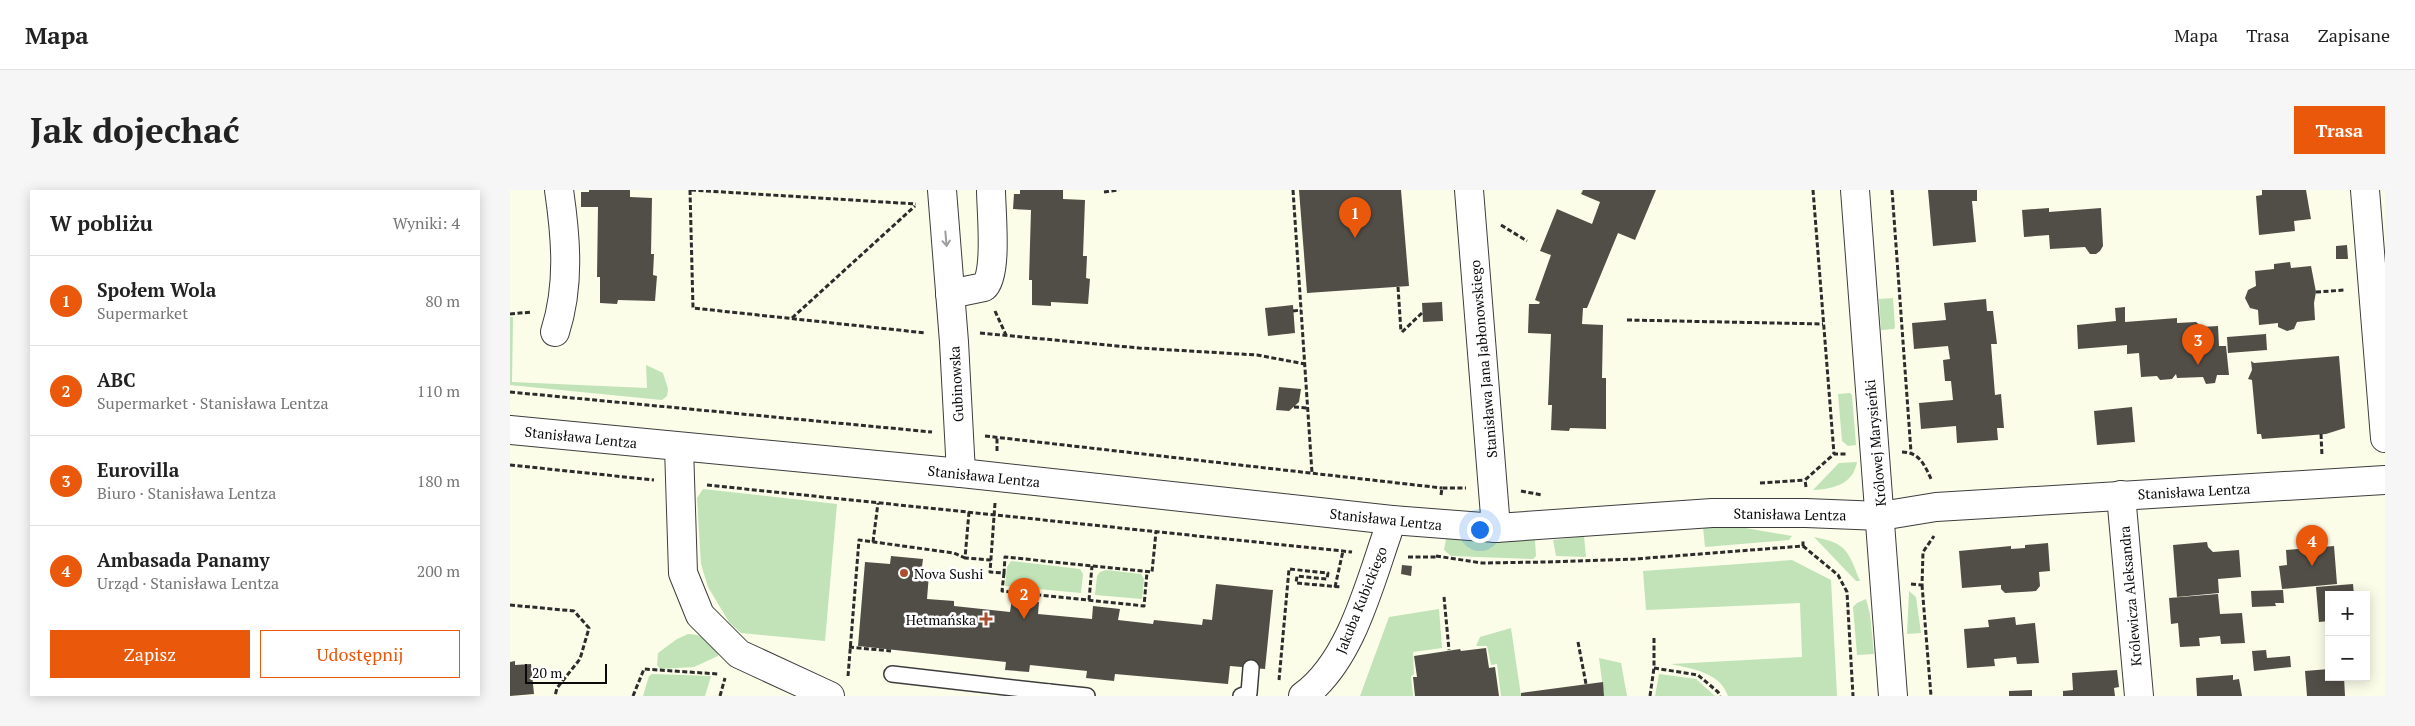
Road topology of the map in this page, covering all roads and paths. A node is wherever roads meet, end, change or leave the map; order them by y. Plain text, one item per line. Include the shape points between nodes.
1 (559, 190) edge
2 (690, 190) edge
3 (991, 190) edge
4 (1119, 190) edge
5 (1293, 190) edge
6 (1469, 190) edge
7 (1813, 190) edge
8 (1855, 190) edge
9 (1892, 190) edge
10 (2364, 190) edge
11 (1104, 192) dead end
12 (933, 198) edge
13 (917, 205) junction
14 (1501, 225) dead end
15 (1526, 242) dead end
16 (1398, 287) dead end
17 (2347, 290) dead end
18 (2316, 292) dead end
19 (950, 294) junction
20 (1301, 310) junction
21 (1293, 311) dead end
22 (1423, 312) dead end
23 (792, 319) junction
24 (1627, 320) dead end
25 (1823, 324) junction
26 (555, 332) dead end
27 (944, 338) junction
28 (1305, 364) junction
29 (510, 392) edge
30 (1294, 407) dead end
31 (1308, 408) junction
32 (510, 430) edge
33 (935, 432) dead end
34 (2321, 434) dead end
35 (983, 436) dead end
36 (2385, 438) edge
37 (679, 448) junction
38 (1894, 452) dead end
39 (1912, 452) junction
40 (2322, 457) dead end
41 (510, 465) edge
42 (961, 473) junction
43 (1312, 473) junction
44 (2385, 480) edge
45 (680, 482) junction
46 (1934, 486) dead end
47 (1442, 488) junction
48 (1475, 488) dead end
49 (1806, 490) dead end
50 (2121, 495) junction
51 (878, 503) junction
52 (1440, 503) dead end
53 (969, 512) junction
54 (996, 514) junction
55 (1881, 516) junction
56 (1392, 520) junction
57 (1496, 528) junction
58 (1156, 532) junction
59 (1936, 532) dead end
60 (1803, 536) dead end
61 (873, 542) junction
62 (1803, 546) junction
63 (1436, 548) dead end
64 (1343, 551) junction
65 (1379, 556) junction
66 (965, 558) junction
67 (991, 560) junction
68 (1092, 566) junction
69 (1147, 572) junction
70 (1004, 574) junction
71 (1906, 584) dead end
72 (1922, 585) junction
73 (1444, 598) dead end
74 (1089, 600) junction
75 (510, 605) edge
76 (1654, 638) dead end
77 (1578, 642) dead end
78 (1449, 650) dead end
79 (1280, 666) dead end
80 (1251, 668) dead end
81 (1654, 668) junction
82 (726, 674) dead end
83 (892, 674) dead end
84 (1586, 684) dead end
85 (838, 688) edge
86 (722, 689) dead end
87 (1049, 694) edge
88 (555, 696) edge
89 (633, 696) edge
90 (720, 696) edge
91 (1087, 696) edge
92 (1240, 696) edge
93 (1303, 696) edge
94 (1650, 696) edge
95 (1720, 696) edge
96 (1853, 696) edge
97 (1893, 696) edge
98 (1931, 696) edge
99 (2139, 696) edge

1 - 26 street via 567,243 562,309
2 - 13 path
2 - 23 path via 694,308
3 - 19 street via 992,268 988,284
4 - 11 path
5 - 20 path
6 - 57 street, Stanisława Jana Jabłonowskiego
7 - 25 path
8 - 55 street, Królowej Marysieńki
9 - 39 path
10 - 36 street
12 - 13 path
12 -> 19 street, Gubinowska
13 - 23 path
14 - 15 path
16 - 22 path via 1401,332
17 - 18 path
19 - 27 street, Gubinowska
20 - 21 path
20 - 28 path
23 - 27 path
24 - 25 path
25 - 49 path via 1834,454 1805,480
27 - 28 path via 968,342 968,332 1257,355
27 - 42 street, Gubinowska via 956,373
28 - 31 path
29 - 33 path
30 - 31 path
31 - 43 path
32 - 37 street, Stanisława Lentza
34 - 40 path
35 - 43 path
37 - 42 street, Stanisława Lentza
37 - 45 street
38 - 39 path
39 - 46 path via 1924,463
41 - 45 path
42 - 56 street, Stanisława Lentza
43 - 47 path
44 - 50 street, Stanisława Lentza
45 - 51 path via 794,497
45 - 85 street via 683,573 700,615 740,654
47 - 48 path
47 - 52 path
50 - 55 street, Stanisława Lentza via 1936,507
50 - 99 street, Królewicza Aleksandra
51 - 53 path
51 - 61 path
53 - 54 path
53 - 66 path
54 - 58 path
54 - 67 path
55 - 57 street, Stanisława Lentza via 1712,514
55 - 97 street, Królowej Marysieńki
56 - 57 street, Stanisława Lentza
56 - 65 street, Jakuba Kubickiego
58 - 64 path
58 - 69 path via 1152,572
59 - 72 path via 1923,552
60 - 62 path
61 - 66 path via 954,553
61 - 85 path via 859,540
62 - 63 path via 1635,558 1482,563 1436,557
62 - 96 path via 1838,575 1847,592
64 - 65 path
64 - 79 path via 1335,586 1296,583 1297,576 1327,579 1328,573 1289,569
65 - 93 street, Jakuba Kubickiego via 1346,643 1323,679
66 - 67 path
67 - 70 path via 990,572
68 - 69 path
68 - 70 path via 1005,557
68 - 74 path
69 - 74 path via 1144,606
70 - 74 path via 1002,590
71 - 72 path
72 - 98 path
73 - 78 path
75 - 88 path via 574,611 589,628 580,659 557,688
76 - 81 path
77 - 84 path
80 - 92 lane via 1249,693
81 - 94 path
81 - 95 path via 1698,675
82 - 89 path via 644,669
83 - 87 lane
86 - 90 path
87 - 91 lane

